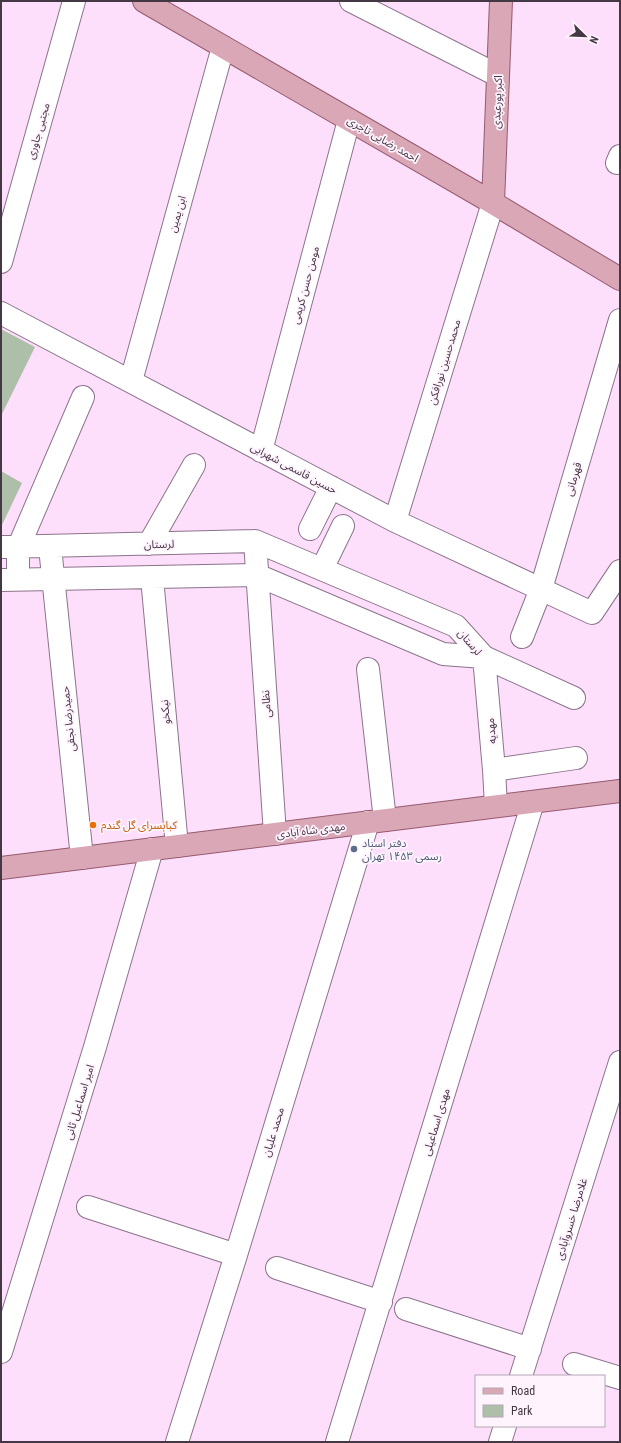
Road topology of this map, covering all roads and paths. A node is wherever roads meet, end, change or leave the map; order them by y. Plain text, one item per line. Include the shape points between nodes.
1 (74, 1) edge
2 (351, 1) edge
3 (501, 1) edge
4 (148, 2) edge
5 (223, 47) junction
6 (498, 75) junction
7 (349, 120) junction
8 (493, 203) junction
9 (1, 262) edge
10 (620, 279) edge
11 (1, 313) edge
12 (620, 320) edge
13 (130, 381) junction
14 (82, 397) dead end
15 (262, 451) junction
16 (194, 465) dead end
17 (331, 487) junction
18 (395, 521) junction
19 (343, 526) dead end
20 (310, 529) dead end
21 (255, 541) junction
22 (149, 544) junction
23 (9, 548) edge
24 (50, 548) junction
25 (322, 569) junction
26 (620, 571) edge
27 (257, 575) junction
28 (152, 578) junction
29 (54, 579) junction
30 (9, 580) edge
31 (541, 589) junction
32 (522, 636) dead end
33 (484, 657) junction
34 (368, 669) dead end
35 (574, 698) dead end
36 (576, 758) dead end
37 (494, 770) junction
38 (618, 788) edge
39 (533, 802) junction
40 (496, 806) junction
41 (377, 821) junction
42 (275, 834) junction
43 (177, 846) junction
44 (152, 850) junction
45 (82, 858) junction
46 (1, 868) edge
47 (620, 1062) edge
48 (88, 1207) dead end
49 (236, 1255) junction
50 (277, 1268) dead end
51 (381, 1302) junction
52 (406, 1309) dead end
53 (530, 1349) junction
54 (1, 1352) edge
55 (574, 1364) dead end
56 (521, 1375) edge
57 (620, 1378) edge
58 (505, 1427) edge
59 (177, 1442) edge
60 (337, 1442) edge
61 (500, 1442) edge

1 - 9 street, مجتبی جاوری
2 - 6 street
3 - 6 main road, اکبر پورعبدی
4 - 5 main road, احمد رضایی تاجری
5 - 7 main road, احمد رضایی تاجری
5 - 13 street, ابن یمین
6 - 8 main road, اکبر پورعبدی
7 - 8 main road, احمد رضایی تاجری
7 - 15 street, مومن حسن کریمی
8 - 10 main road, احمد رضایی تاجری
8 - 18 street, محمدحسین نورافکن
11 - 13 street, حسین قاسمی شهرابی
12 - 31 street, قهرمانی
13 - 15 street, حسین قاسمی شهرابی
14 - 23 street
15 - 17 street, حسین قاسمی شهرابی
16 - 22 street
17 - 18 street, حسین قاسمی شهرابی
17 - 20 street
18 - 31 street, حسین قاسمی شهرابی
19 - 25 street
21 - 22 street, لرستان
21 - 25 street, لرستان
21 - 27 street, نظامی
22 - 24 street, لرستان
23 - 24 street, لرستان
23 - 30 street
24 - 29 street, حمیدرضا نجفی
25 - 33 street, لرستان via 456,626
26 - 31 street, حسین قاسمی شهرابی via 592,613
27 - 28 street, لرستان
27 - 33 street, لرستان via 443,654
27 - 42 street, نظامی
28 - 29 street, لرستان
28 - 43 street, نیکخو
29 - 30 street, لرستان
29 - 45 street, حمیدرضا نجفی
31 - 32 street, قهرمانی
33 - 35 street
33 - 37 street, مهدیه
34 - 41 street
36 - 37 street
37 - 40 street, مهدیه
38 - 39 main road, مهدی شاه آبادی
39 - 40 main road, مهدی شاه آبادی
39 - 51 street, مهدی اسماعیلی
40 - 41 main road, مهدی شاه آبادی
41 - 42 main road, مهدی شاه آبادی
41 - 49 street, محمد علیان
42 - 43 main road, مهدی شاه آبادی
43 - 44 main road, مهدی شاه آبادی
44 - 45 main road, مهدی شاه آبادی
44 - 54 street, امیر اسماعیل ثانی via 93,1055
45 - 46 main road, مهدی شاه آبادی
47 - 53 street, غلامرضا خسروآبادی
48 - 49 street
49 - 59 street, محمد علیان
50 - 51 street
51 - 60 street, مهدی اسماعیلی
52 - 53 street
53 - 56 street, غلامرضا خسروآبادی
55 - 57 street
58 - 61 street

